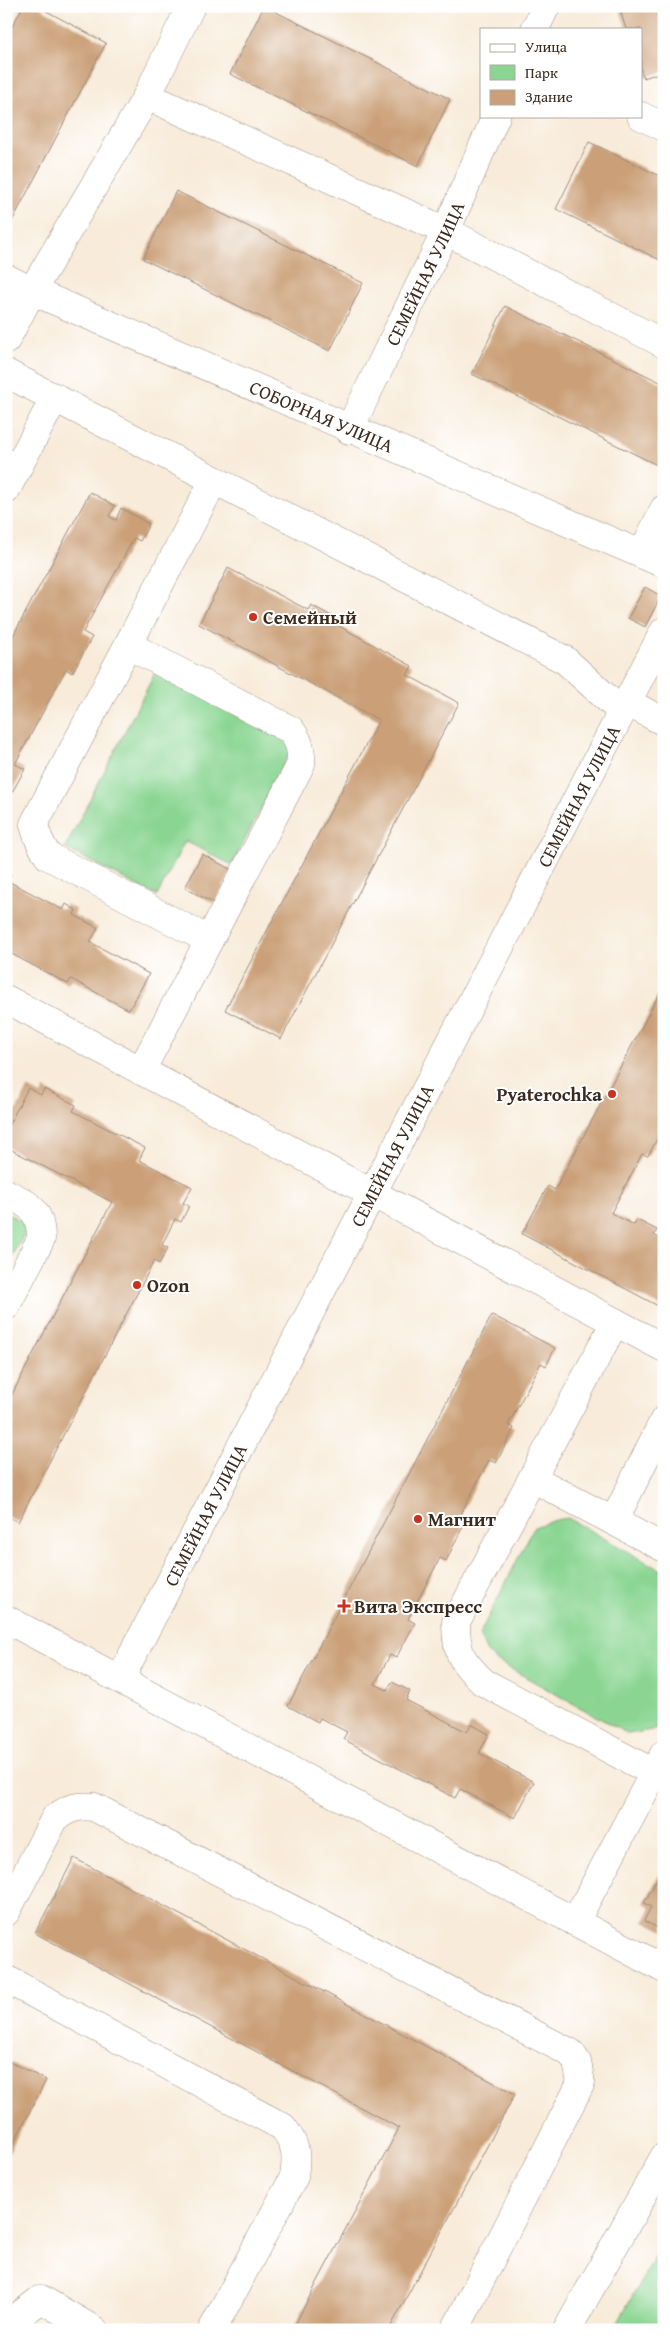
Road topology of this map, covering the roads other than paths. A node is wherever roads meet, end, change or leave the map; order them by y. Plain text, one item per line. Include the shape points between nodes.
1 (191, 6) edge
2 (546, 6) edge
3 (536, 28) edge
4 (147, 96) junction
5 (642, 116) edge
6 (495, 118) edge
7 (664, 127) edge
8 (446, 231) junction
9 (6, 278) edge
10 (32, 290) junction
11 (6, 340) edge
12 (664, 344) edge
13 (6, 373) edge
14 (55, 397) junction
15 (349, 430) junction
16 (214, 480) junction
17 (6, 490) edge
18 (664, 509) edge
19 (653, 559) edge
20 (664, 631) edge
21 (128, 645) junction
22 (625, 707) junction
23 (664, 722) edge
24 (209, 940) junction
25 (6, 999) edge
26 (141, 1070) junction
27 (6, 1193) edge
28 (372, 1193) junction
29 (6, 1306) edge
30 (614, 1322) junction
31 (664, 1348) edge
32 (664, 1420) edge
33 (532, 1478) junction
34 (614, 1522) junction
35 (664, 1548) edge
36 (6, 1619) edge
37 (120, 1679) junction
38 (659, 1764) edge
39 (6, 1912) edge
40 (575, 1922) junction
41 (664, 1969) edge
42 (6, 1980) edge
43 (664, 2157) edge
44 (6, 2326) edge
45 (94, 2330) edge
46 (212, 2330) edge
47 (455, 2330) edge
48 (567, 2330) edge

1 - 4 street
2 - 3 street
4 - 8 street
4 - 10 street
5 - 7 street
6 - 8 street, СЕМЕЙНАЯ УЛИЦА
8 - 12 street
8 - 15 street, СЕМЕЙНАЯ УЛИЦА
9 - 10 street, СОБОРНАЯ УЛИЦА
10 - 11 street
10 - 15 street, СОБОРНАЯ УЛИЦА
13 - 14 street
14 - 16 street
14 - 17 street
15 - 19 street, СОБОРНАЯ УЛИЦА
16 - 21 street
16 - 22 street via 565,660
18 - 19 street
20 - 22 street, СЕМЕЙНАЯ УЛИЦА
21 - 24 street via 34,824 36,833 48,856
21 - 24 street via 291,730 302,751 301,764
22 - 23 street
22 - 28 street, СЕМЕЙНАЯ УЛИЦА
24 - 26 street
25 - 26 street
26 - 28 street
27 - 29 street via 29,1205 36,1214 41,1239
28 - 30 street
28 - 37 street, СЕМЕЙНАЯ УЛИЦА
30 - 31 street
30 - 33 street
32 - 34 street
33 - 34 street
33 - 38 street via 456,1622 456,1641 463,1662 483,1682
34 - 35 street
36 - 37 street
37 - 40 street
38 - 40 street
39 - 47 street via 55,1818 69,1808 81,1805 94,1807 571,2053 577,2062 581,2084
40 - 41 street
42 - 46 street via 283,2128 292,2140 297,2156 294,2177
43 - 48 street
44 - 45 street via 41,2298

